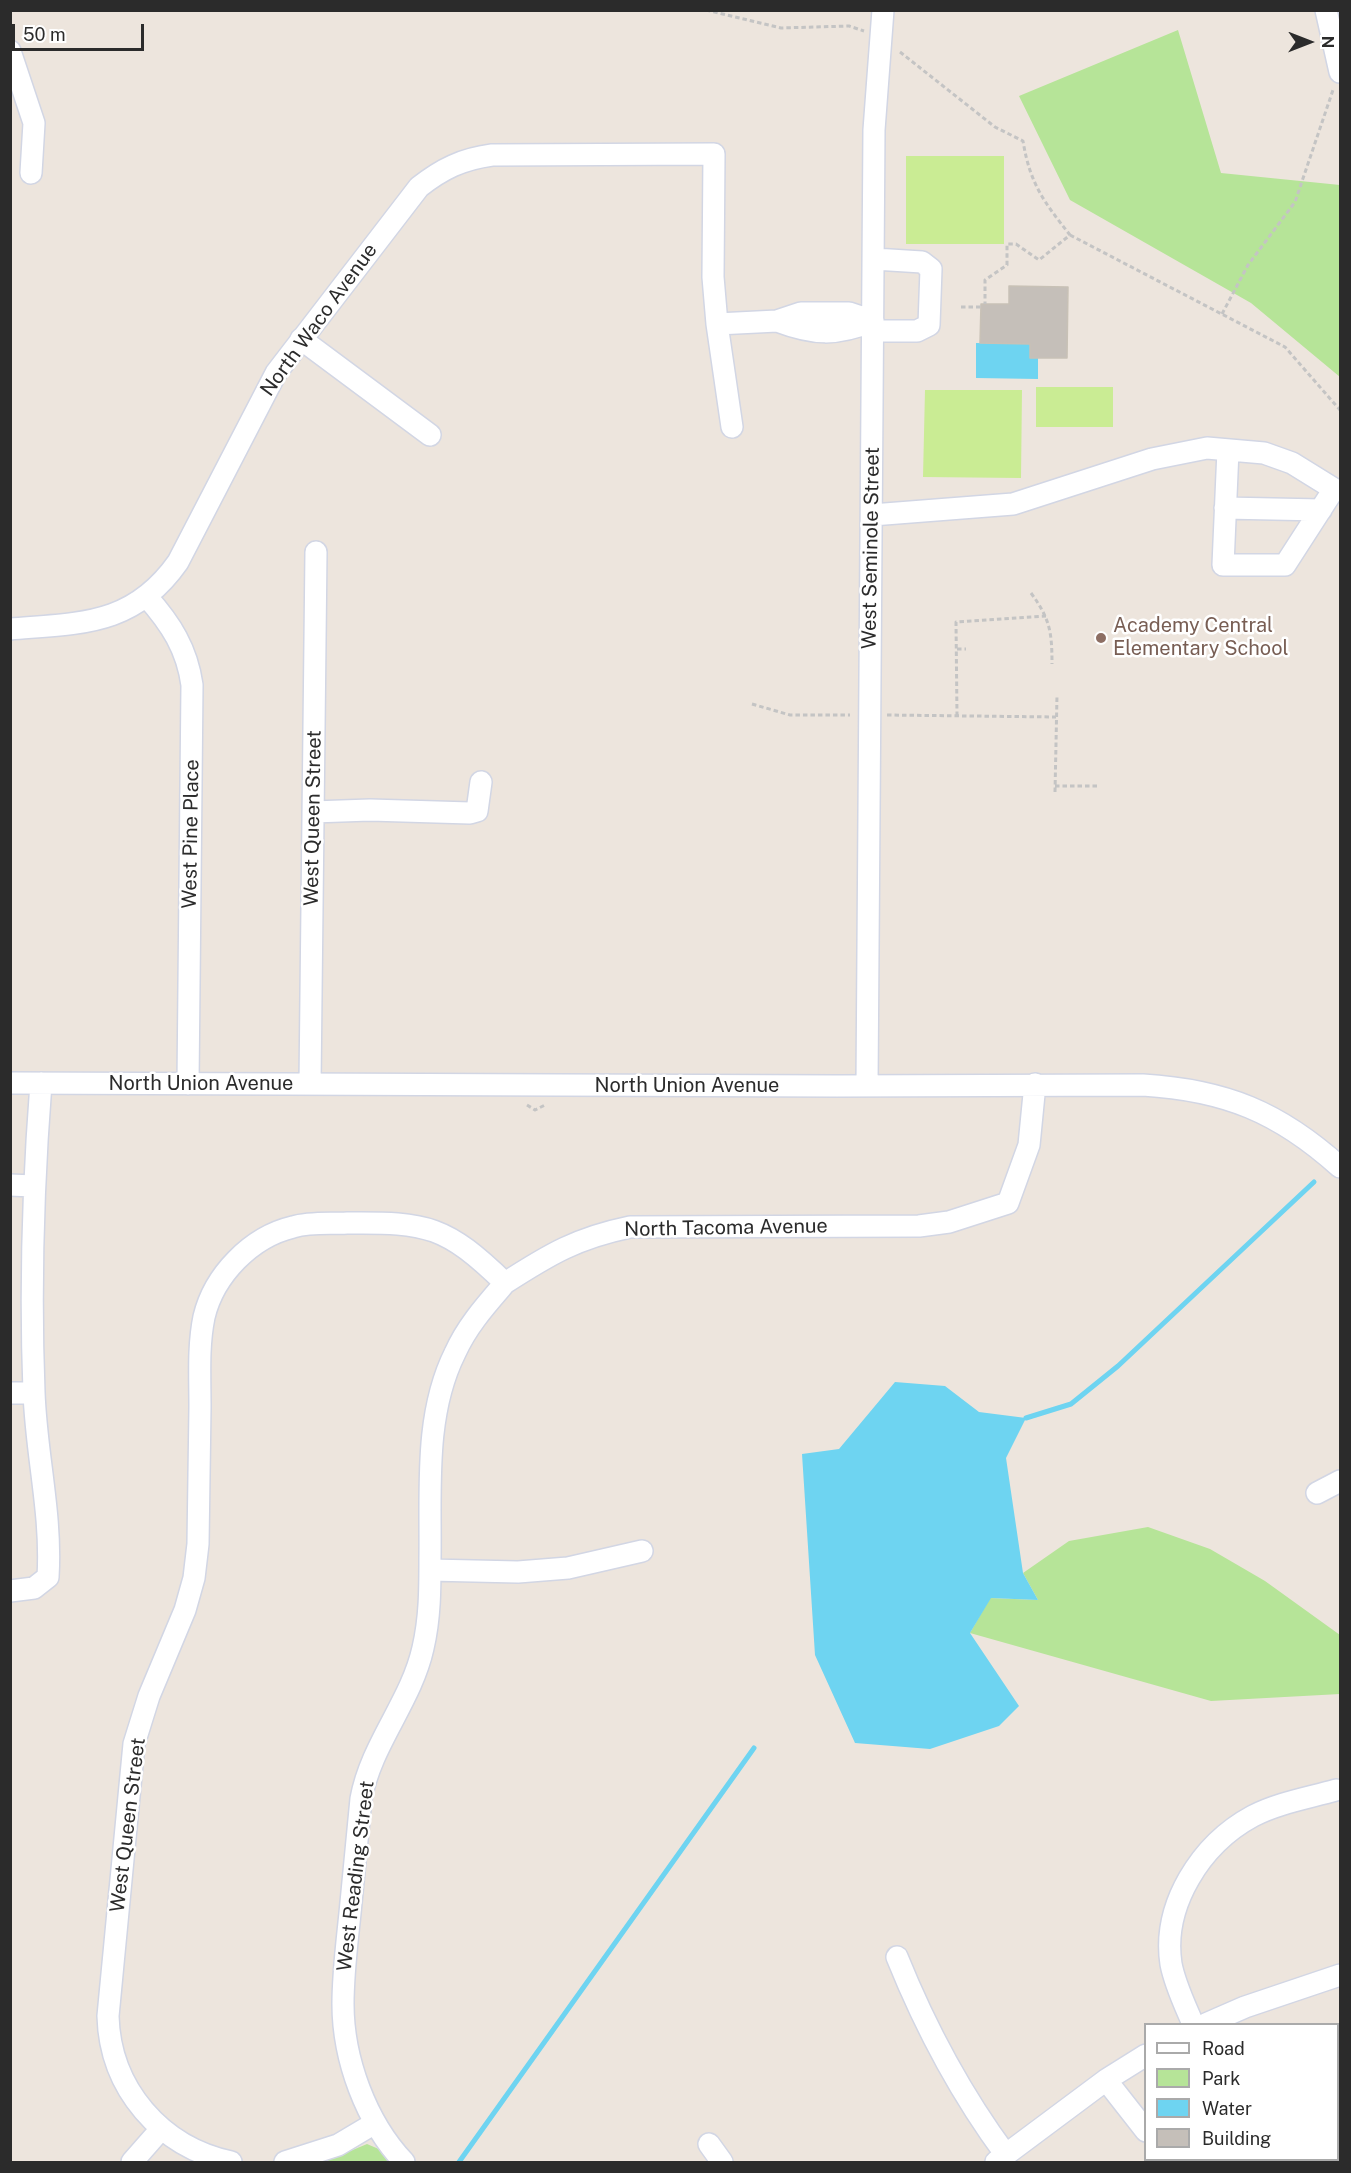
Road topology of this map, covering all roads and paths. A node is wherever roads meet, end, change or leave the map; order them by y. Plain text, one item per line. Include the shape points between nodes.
1 (706, 10) edge
2 (883, 10) edge
3 (1326, 10) edge
4 (880, 37) junction
5 (10, 51) edge
6 (1340, 72) edge
7 (31, 173) dead end
8 (1070, 236) junction
9 (874, 259) junction
10 (986, 304) dead end
11 (961, 307) dead end
12 (981, 307) dead end
13 (1222, 315) junction
14 (717, 324) junction
15 (873, 326) junction
16 (301, 339) junction
17 (1341, 410) edge
18 (732, 427) dead end
19 (430, 435) dead end
20 (1228, 450) junction
21 (1225, 507) junction
22 (1321, 510) junction
23 (872, 515) junction
24 (316, 552) dead end
25 (1030, 593) dead end
26 (147, 597) junction
27 (1046, 616) junction
28 (10, 629) edge
29 (957, 649) junction
30 (966, 649) dead end
31 (1052, 664) dead end
32 (1057, 695) dead end
33 (752, 704) dead end
34 (870, 715) junction
35 (957, 716) junction
36 (1056, 717) junction
37 (481, 782) dead end
38 (1055, 786) junction
39 (1100, 786) dead end
40 (1055, 792) dead end
41 (313, 812) junction
42 (10, 1083) edge
43 (41, 1083) junction
44 (188, 1084) junction
45 (310, 1084) junction
46 (1035, 1084) junction
47 (867, 1085) junction
48 (527, 1105) dead end
49 (545, 1105) dead end
50 (1341, 1167) edge
51 (10, 1185) edge
52 (33, 1186) junction
53 (505, 1283) junction
54 (10, 1393) edge
55 (34, 1393) junction
56 (1341, 1480) edge
57 (1317, 1494) dead end
58 (642, 1551) dead end
59 (430, 1570) junction
60 (10, 1591) edge
61 (1336, 1791) dead end
62 (897, 1957) dead end
63 (1341, 1975) edge
64 (1192, 2023) edge
65 (1210, 2023) edge
66 (1144, 2056) edge
67 (1106, 2080) junction
68 (375, 2123) junction
69 (1144, 2128) edge
70 (161, 2129) junction
71 (709, 2145) dead end
72 (1001, 2159) edge
73 (132, 2163) edge
74 (231, 2163) edge
75 (285, 2163) edge
76 (404, 2163) edge
77 (722, 2163) edge

1 - 4 path via 781,28 849,26
2 - 4 street, West Seminole Street
3 - 6 street
4 - 8 path via 995,127 1023,141 1028,171 1046,205
4 - 9 street, West Seminole Street via 874,130
5 - 7 street via 34,123
6 - 13 path via 1295,202 1248,265
8 - 10 path via 1039,260 1016,244 1007,244 1007,265 986,280
8 - 13 path
9 - 15 street, West Seminole Street
9 - 15 street via 922,262 931,269 929,325 917,331
11 - 12 path
13 - 17 path via 1285,348
14 - 15 street via 777,321 804,331 848,331
14 - 16 street, North Waco Avenue via 713,278 714,154 492,155 455,163 418,188
14 - 18 street
15 - 23 street, West Seminole Street
16 - 19 street
16 - 26 street, North Waco Avenue via 261,398 177,562
20 - 21 street
20 - 22 street via 1264,453 1292,463 1334,489
20 - 23 street via 1207,448 1152,459 1013,504
21 - 22 street
21 - 22 street via 1223,565 1285,565
23 - 34 street, West Seminole Street
24 - 41 street, West Queen Street
25 - 27 path
26 - 28 street, North Waco Avenue via 129,609 98,619
26 - 44 street, West Pine Place via 177,635 187,657 192,685
27 - 29 path via 957,622
27 - 31 path via 1052,632
29 - 30 path
29 - 35 path
32 - 36 path
33 - 34 path via 790,715
34 - 35 path
34 - 47 street, West Seminole Street
35 - 36 path
36 - 38 path
37 - 41 street via 477,811 470,813
38 - 39 path
38 - 40 path
41 - 45 street, West Queen Street
42 - 43 street, North Union Avenue
43 - 44 street, North Union Avenue
43 - 52 street
44 - 45 street, North Union Avenue
45 - 47 street, North Union Avenue
46 - 47 street, North Union Avenue
46 - 50 street, North Union Avenue via 1143,1085 1217,1095 1239,1101 1288,1125
46 - 53 street, North Tacoma Avenue via 1029,1145 1008,1203 949,1222 919,1226 630,1227 567,1245
48 - 49 path via 535,1110
51 - 52 street
52 - 55 street
53 - 59 street, West Reading Street via 463,1337 441,1391 432,1437
53 - 70 street, West Queen Street via 469,1250 438,1232 410,1224 312,1224 283,1229 240,1257 221,1279 205,1315 196,1566 185,1610 144,1711 132,1760 108,2028 124,2082 137,2104
54 - 55 street
55 - 60 street via 50,1539 48,1577 34,1587
56 - 57 street
58 - 59 street via 568,1568 518,1572
59 - 68 street, West Reading Street via 429,1620 423,1652 368,1772 357,1838 343,2016 354,2070
61 - 64 street via 1287,1803 1252,1817 1223,1836 1195,1868 1175,1911 1170,1949 1174,1978
62 - 72 street via 948,2070
63 - 65 street via 1245,2007
66 - 67 street
67 - 69 street
67 - 72 street
68 - 75 street via 346,2142
68 - 76 street, West Reading Street
70 - 73 street
70 - 74 street, West Queen Street via 193,2151
71 - 77 street

